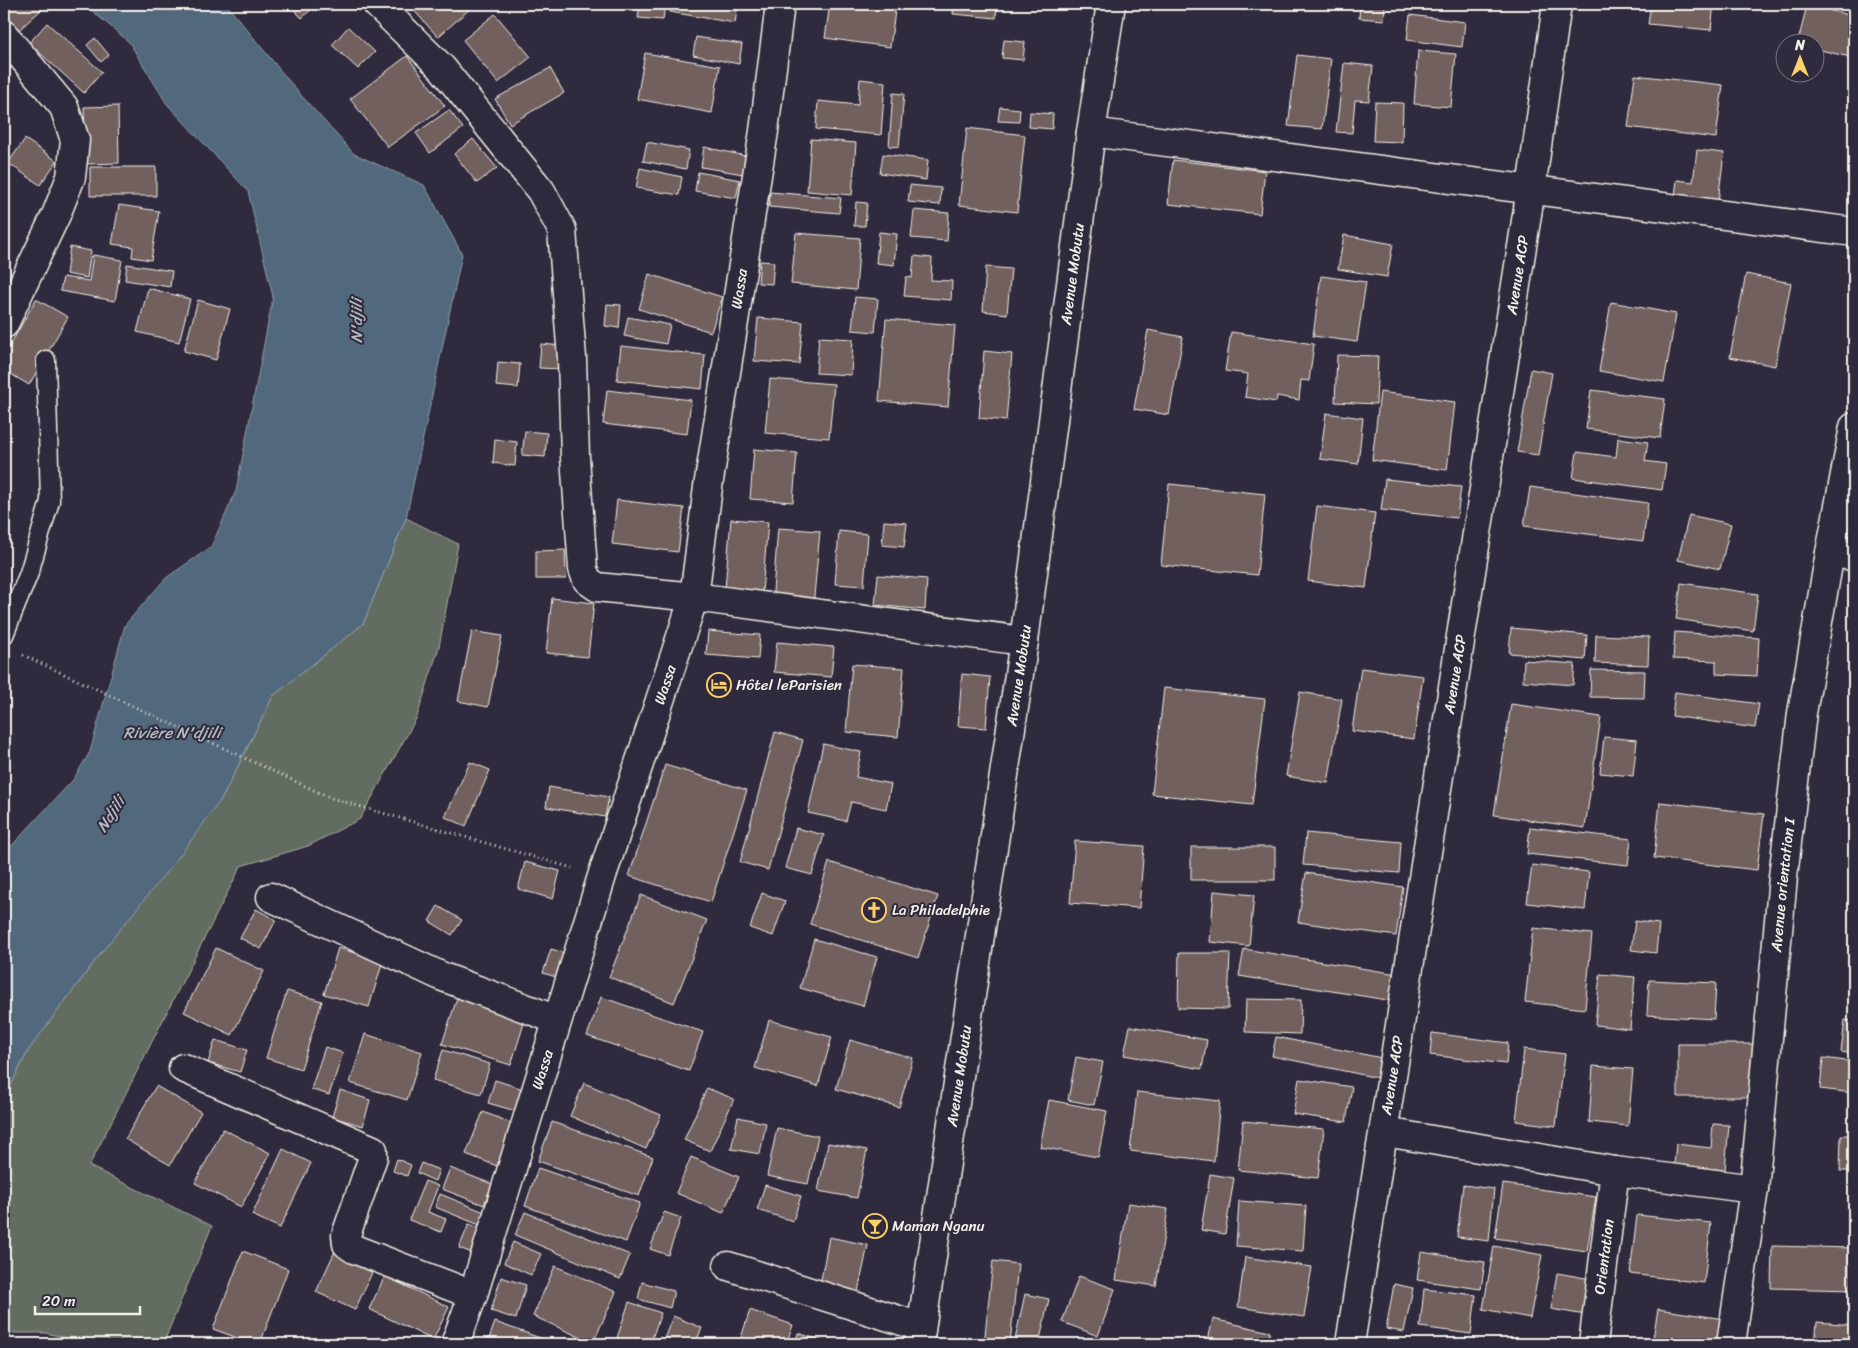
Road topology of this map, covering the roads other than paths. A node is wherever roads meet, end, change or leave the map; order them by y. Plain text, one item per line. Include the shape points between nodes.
1 (377, 4) edge
2 (780, 4) edge
3 (1111, 4) edge
4 (1557, 4) edge
5 (4, 35) edge
6 (1092, 132) junction
7 (1531, 189) junction
8 (1854, 232) edge
9 (4, 324) edge
10 (46, 360) dead end
11 (1854, 427) edge
12 (1842, 555) edge
13 (694, 597) junction
14 (4, 635) edge
15 (1024, 641) junction
16 (271, 897) dead end
17 (558, 1020) junction
18 (182, 1068) dead end
19 (1384, 1132) junction
20 (1615, 1171) junction
21 (1754, 1189) junction
22 (728, 1266) dead end
23 (473, 1295) junction
24 (920, 1336) edge
25 (455, 1344) edge
26 (1350, 1344) edge
27 (1593, 1344) edge
28 (1732, 1344) edge

1 - 13 street via 442,68 541,191 562,230 572,358 575,458 583,569 587,580 597,587
2 - 13 street, Wassa
3 - 6 street, Avenue Mobutu
4 - 7 street, Avenue ACP
5 - 9 street via 64,107 75,140 71,177
6 - 7 street
6 - 15 street, Avenue Mobutu
7 - 8 street
7 - 19 street, Avenue ACP
10 - 14 lane via 50,501 29,573
11 - 12 street, Avenue orientation I
12 - 21 street, Avenue orientation I via 1802,713
13 - 15 street
13 - 17 street, Wassa
15 - 24 street, Avenue Mobutu
16 - 17 street via 443,977
17 - 23 street, Wassa
18 - 23 street via 373,1150 346,1235 348,1244
19 - 20 street
19 - 26 street, Avenue ACP
20 - 21 street
20 - 27 street, Orientation
21 - 28 street, Avenue orientation I
22 - 24 street
23 - 25 street, Wassa

